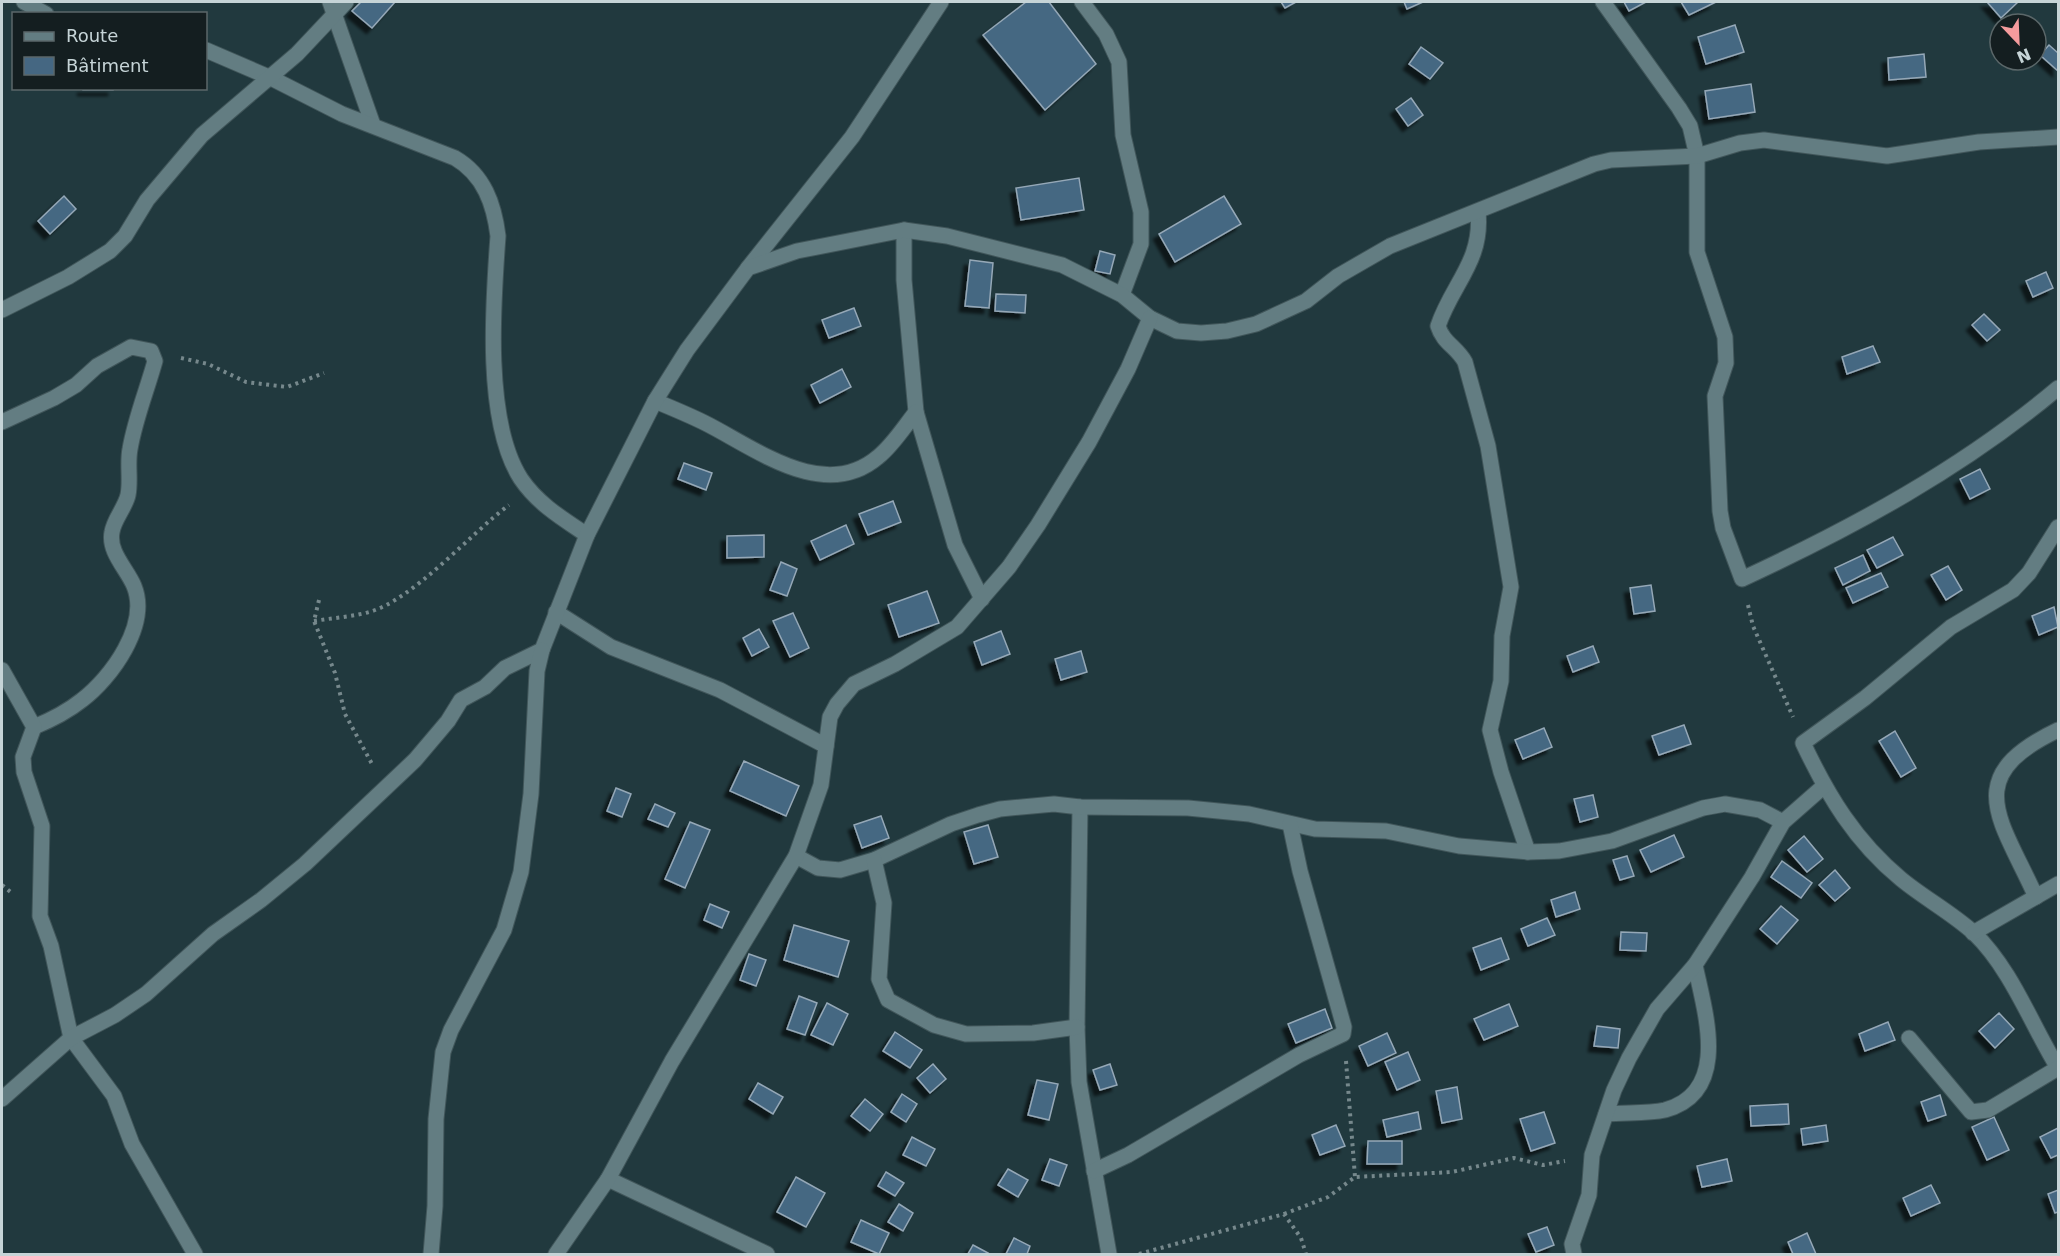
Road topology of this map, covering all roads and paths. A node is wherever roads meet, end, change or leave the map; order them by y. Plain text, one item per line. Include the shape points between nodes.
1 (24, 2) edge
2 (346, 2) edge
3 (941, 2) edge
4 (1082, 2) edge
5 (1603, 2) edge
6 (333, 8) edge
7 (42, 12) edge
8 (207, 50) edge
9 (271, 78) junction
10 (373, 125) junction
11 (2058, 137) edge
12 (1697, 156) junction
13 (1478, 212) junction
14 (904, 230) junction
15 (748, 268) junction
16 (1122, 295) junction
17 (2, 310) edge
18 (1150, 318) junction
19 (151, 351) junction
20 (324, 373) dead end
21 (2058, 388) edge
22 (655, 401) junction
23 (916, 412) junction
24 (2, 422) edge
25 (531, 491) junction
26 (2058, 527) edge
27 (587, 535) junction
28 (1742, 579) junction
29 (982, 599) junction
30 (319, 600) dead end
31 (556, 612) junction
32 (314, 621) junction
33 (542, 650) junction
34 (2, 670) edge
35 (34, 727) junction
36 (2058, 730) edge
37 (1803, 743) junction
38 (826, 747) junction
39 (1824, 786) junction
40 (386, 788) junction
41 (1080, 807) junction
42 (1783, 822) junction
43 (1290, 824) junction
44 (1528, 852) junction
45 (796, 856) junction
46 (874, 860) junction
47 (2058, 884) edge
48 (2037, 897) junction
49 (1973, 933) junction
50 (1695, 965) junction
51 (1077, 1027) junction
52 (1343, 1034) junction
53 (71, 1038) junction
54 (1909, 1038) dead end
55 (2058, 1068) edge
56 (2, 1099) edge
57 (1606, 1114) junction
58 (1592, 1155) junction
59 (1094, 1171) junction
60 (1355, 1177) junction
61 (608, 1179) junction
62 (1284, 1214) junction
63 (195, 1254) edge
64 (431, 1254) edge
65 (556, 1254) edge
66 (767, 1254) edge
67 (1109, 1254) edge
68 (1139, 1254) edge
69 (1306, 1254) edge
70 (1574, 1254) edge

1 - 7 street
2 - 6 street
3 - 15 street via 852,137
4 - 16 street via 1106,34 1119,62 1124,135 1142,212 1141,244
5 - 12 street via 1690,126
6 - 9 street
6 - 10 street
8 - 9 street
9 - 10 street
9 - 17 street via 202,135 110,251
10 - 25 street via 455,158 482,181 496,216 498,236 494,382 498,415 505,444
11 - 12 street via 1979,142 1887,156 1764,140
12 - 13 street via 1594,164
12 - 28 street via 1697,252 1725,337 1726,363 1715,396 1720,512
13 - 18 street via 1381,251 1338,276 1306,301 1256,324 1227,332 1201,333 1178,330
13 - 44 street via 1475,253 1438,326 1446,342 1460,352 1465,362 1488,446 1511,587 1502,636 1501,681 1490,730
14 - 15 street via 797,251
14 - 16 street via 947,236 1051,261
14 - 23 street via 904,280
15 - 22 street via 687,350
16 - 18 street
18 - 29 street via 1128,369 1067,480 1009,567
19 - 20 path via 208,364 246,382 287,387
19 - 24 street via 131,347 54,398
19 - 35 street via 155,361 130,447 128,495 111,534 113,547 136,592 135,625 100,683 55,718
21 - 28 street via 1917,489
22 - 23 street via 706,423 753,451 799,470 820,474 843,474 878,458
22 - 27 street
23 - 29 street via 955,545
25 - 27 street via 550,510
25 - 32 path via 485,523 412,589 371,612
26 - 37 street via 2029,573 2013,590 1951,627
27 - 31 street
28 - 37 path via 1753,626
29 - 38 street via 944,637 844,693 830,717
30 - 32 path
31 - 33 street
31 - 38 street via 611,647 720,690
32 - 40 path via 335,673 345,714
33 - 40 street via 505,668 485,687 462,700 422,752
33 - 64 street via 537,670 529,817 521,872 504,930 443,1052 436,1119
34 - 35 street
35 - 53 street via 23,757 24,772 42,826 40,916 51,946
36 - 48 street via 2017,754 2001,771 1995,786 2001,819
37 - 39 street
38 - 45 street via 821,785
39 - 42 street
39 - 49 street via 1840,814 1879,860
40 - 53 street via 305,864 213,934 146,994
41 - 43 street via 1188,808 1249,814
41 - 46 street via 1054,804 1000,809 951,824
41 - 51 street
42 - 44 street via 1760,810 1725,804 1703,808 1612,841 1559,851
42 - 50 street
43 - 44 street via 1386,831 1459,846
43 - 52 street
45 - 46 street via 830,871
45 - 61 street via 672,1061
46 - 51 street via 884,903 879,979 888,1000 934,1025 966,1034 1033,1033
47 - 48 street
48 - 49 street
49 - 55 street via 2008,977
50 - 57 street via 1658,1009 1629,1058
50 - 57 street via 1710,1049 1696,1092 1685,1102 1664,1110
51 - 59 street via 1079,1082
52 - 59 street via 1299,1054
52 - 60 path
53 - 56 street
53 - 63 street via 114,1096 132,1144
54 - 55 street via 1971,1112 1988,1110
57 - 58 street
58 - 60 path via 1543,1165 1514,1158 1452,1172
58 - 70 street via 1589,1195 1572,1244
59 - 67 street
60 - 62 path via 1328,1197
61 - 65 street
61 - 66 street
62 - 68 path
62 - 69 path via 1301,1238

